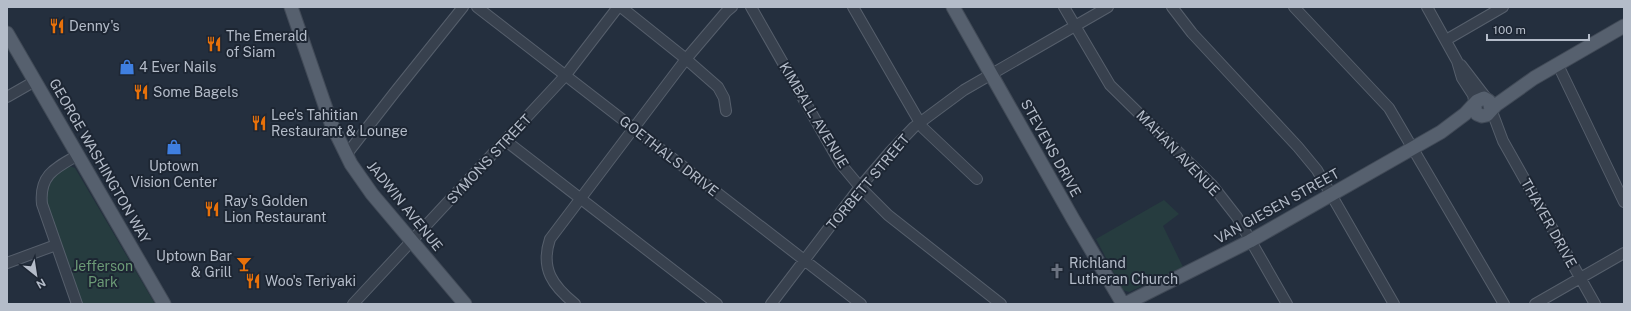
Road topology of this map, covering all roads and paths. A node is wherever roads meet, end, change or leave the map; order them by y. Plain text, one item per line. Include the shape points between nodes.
1 (290, 7) edge
2 (463, 7) edge
3 (477, 7) edge
4 (619, 7) edge
5 (732, 7) edge
6 (751, 7) edge
7 (853, 7) edge
8 (953, 7) edge
9 (1064, 7) edge
10 (1108, 7) edge
11 (1172, 7) edge
12 (1294, 7) edge
13 (1427, 7) edge
14 (1503, 7) edge
15 (1074, 26) junction
16 (1624, 26) edge
17 (7, 33) edge
18 (1446, 40) junction
19 (686, 59) junction
20 (1558, 65) junction
21 (991, 74) junction
22 (565, 76) junction
23 (34, 81) junction
24 (7, 97) edge
25 (1484, 107) junction
26 (726, 111) dead end
27 (920, 123) junction
28 (633, 128) junction
29 (506, 141) junction
30 (1413, 147) junction
31 (346, 155) junction
32 (78, 156) junction
33 (977, 179) dead end
34 (860, 187) junction
35 (1331, 195) junction
36 (581, 198) junction
37 (1624, 202) edge
38 (412, 241) junction
39 (1250, 241) junction
40 (56, 245) junction
41 (1624, 253) edge
42 (804, 261) junction
43 (7, 263) edge
44 (1580, 278) junction
45 (77, 304) edge
46 (164, 304) edge
47 (353, 304) edge
48 (465, 304) edge
49 (575, 304) edge
50 (717, 304) edge
51 (771, 304) edge
52 (861, 304) edge
53 (1001, 304) edge
54 (1124, 304) edge
55 (1287, 304) edge
56 (1394, 304) edge
57 (1504, 304) edge
58 (1535, 304) edge
59 (1595, 304) edge

1 - 31 main road, JADWIN AVENUE via 326,111
2 - 31 street
3 - 22 street, GOETHALS DRIVE
4 - 19 street
4 - 22 street, SYMONS STREET
5 - 19 street
6 - 34 street, KIMBALL AVENUE via 840,163
7 - 27 street
8 - 21 main road, STEVENS DRIVE
9 - 15 street, MAHAN AVENUE
10 - 15 street, TORBETT STREET
11 - 35 street via 1192,33 1298,147 1317,170
12 - 30 street via 1389,108
13 - 18 street, THAYER DRIVE
14 - 18 street
15 - 21 street, TORBETT STREET
15 - 39 street, MAHAN AVENUE via 1110,85 1212,185 1237,218
16 - 20 main road, VAN GIESEN STREET
17 - 23 main road, GEORGE WASHINGTON WAY
18 - 25 street, THAYER DRIVE via 1457,61 1476,86
19 - 26 street via 718,87 724,98
19 - 28 street
20 - 25 main road, VAN GIESEN STREET
20 - 37 street
21 - 27 street, TORBETT STREET via 964,90
21 - 54 main road, STEVENS DRIVE
22 - 28 street, GOETHALS DRIVE
22 - 29 street, SYMONS STREET
23 - 24 street
23 - 32 main road, GEORGE WASHINGTON WAY
25 - 30 main road, VAN GIESEN STREET via 1453,130 1441,132
25 - 44 street, THAYER DRIVE
27 - 33 street
27 - 34 street, TORBETT STREET via 890,152
28 - 36 street
28 - 42 street, GOETHALS DRIVE
29 - 36 street
29 - 38 street, SYMONS STREET
30 - 35 main road, VAN GIESEN STREET
30 - 57 street
31 - 38 main road, JADWIN AVENUE via 372,194
32 - 40 street via 52,171 42,190 42,204
32 - 46 main road, GEORGE WASHINGTON WAY
34 - 42 street, TORBETT STREET
34 - 53 street, KIMBALL AVENUE via 888,215
35 - 39 main road, VAN GIESEN STREET
35 - 56 street
36 - 49 street via 554,232 548,245 547,263 552,280
36 - 50 street
38 - 47 street, SYMONS STREET
38 - 48 main road, JADWIN AVENUE
39 - 54 main road, VAN GIESEN STREET
39 - 55 street, MAHAN AVENUE
40 - 43 street
40 - 45 street
41 - 44 street
42 - 51 street, TORBETT STREET
42 - 52 street, GOETHALS DRIVE
44 - 58 street
44 - 59 street, THAYER DRIVE

